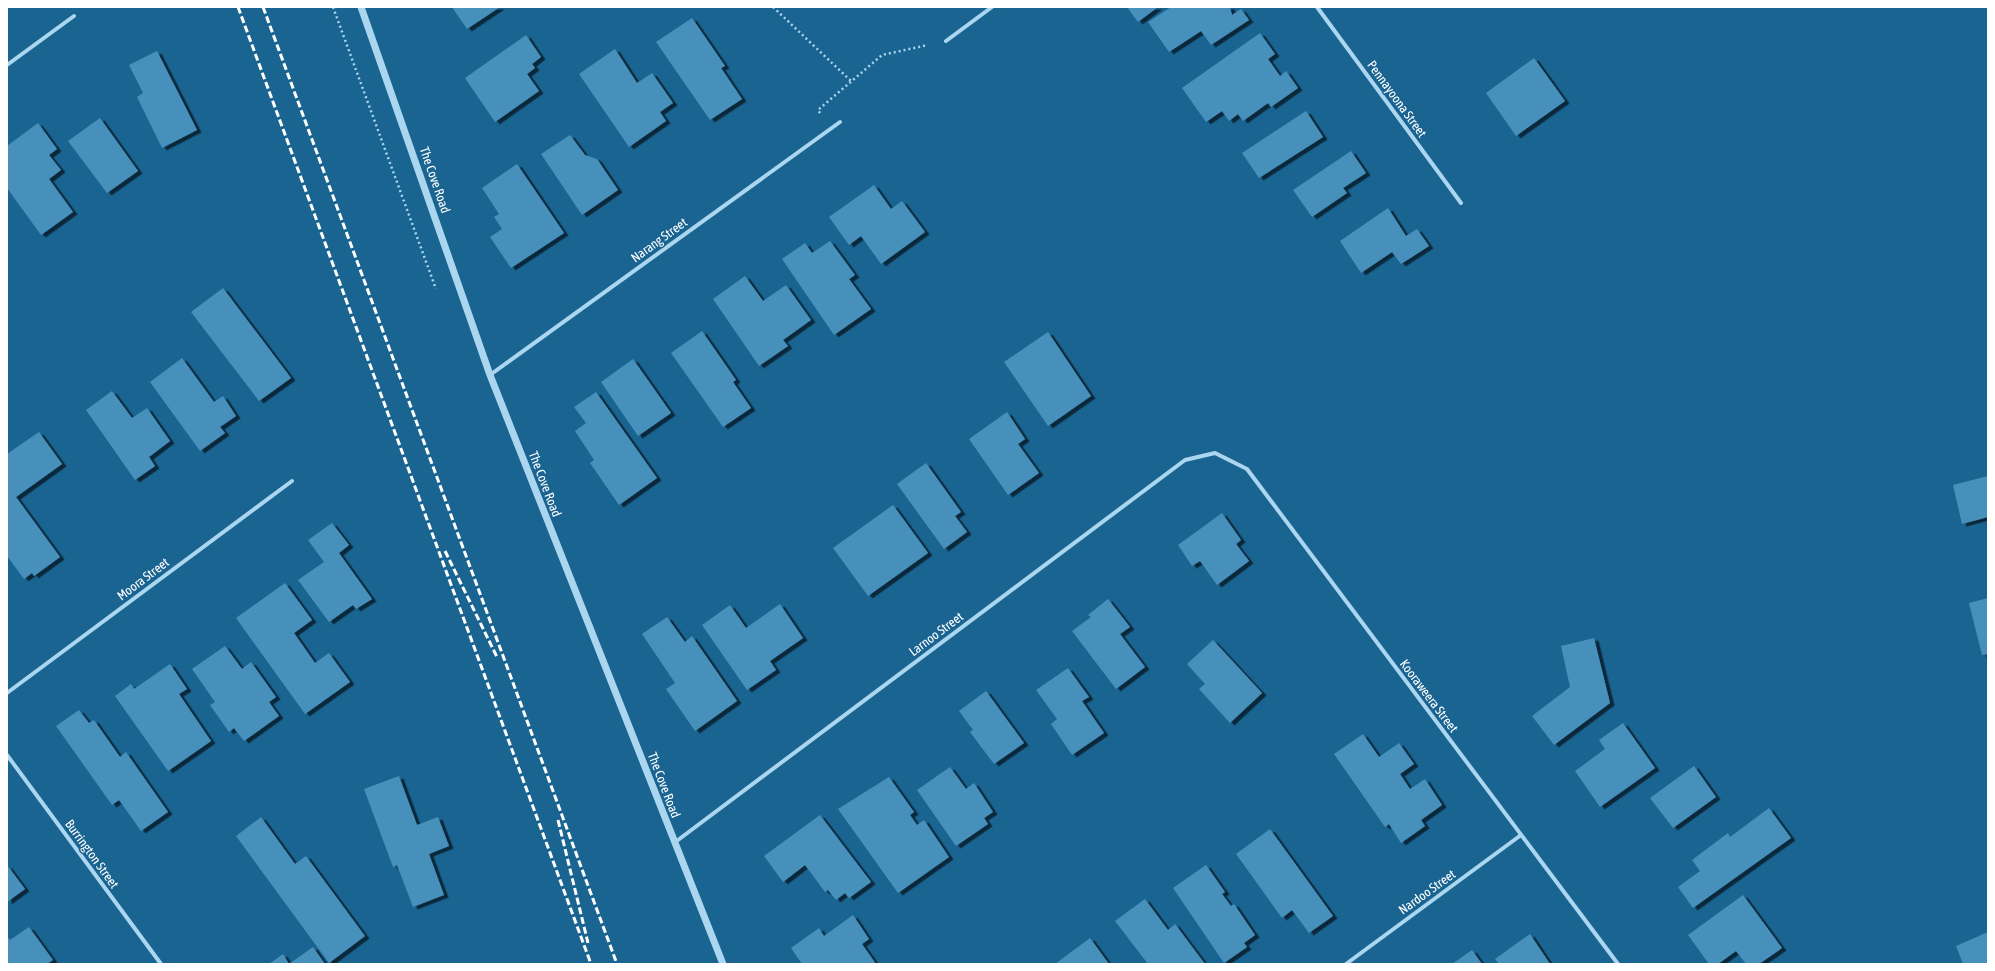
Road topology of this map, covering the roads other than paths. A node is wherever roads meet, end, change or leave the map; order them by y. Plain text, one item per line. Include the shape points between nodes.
1 (361, 7) edge
2 (992, 7) edge
3 (1317, 7) edge
4 (74, 16) dead end
5 (946, 41) road end
6 (7, 65) edge
7 (840, 122) dead end
8 (1461, 203) dead end
9 (490, 375) junction
10 (1215, 453) joint
11 (292, 481) dead end
12 (7, 693) edge
13 (7, 755) edge
14 (1521, 835) junction
15 (674, 843) junction
16 (161, 964) edge
17 (722, 964) edge
18 (1346, 964) edge
19 (1618, 964) edge

1 - 9 street, The Cove Road
2 - 5 street
3 - 8 street, Pennayoona Street
4 - 6 street
7 - 9 street, Narang Street
9 - 15 street, The Cove Road
10 - 14 street, Kooraweera Street via 1247,469
10 - 15 street, Larnoo Street via 1185,460
11 - 12 street, Moora Street
13 - 16 street, Burrington Street
14 - 18 street, Nardoo Street
14 - 19 street, Kooraweera Street
15 - 17 street, The Cove Road

